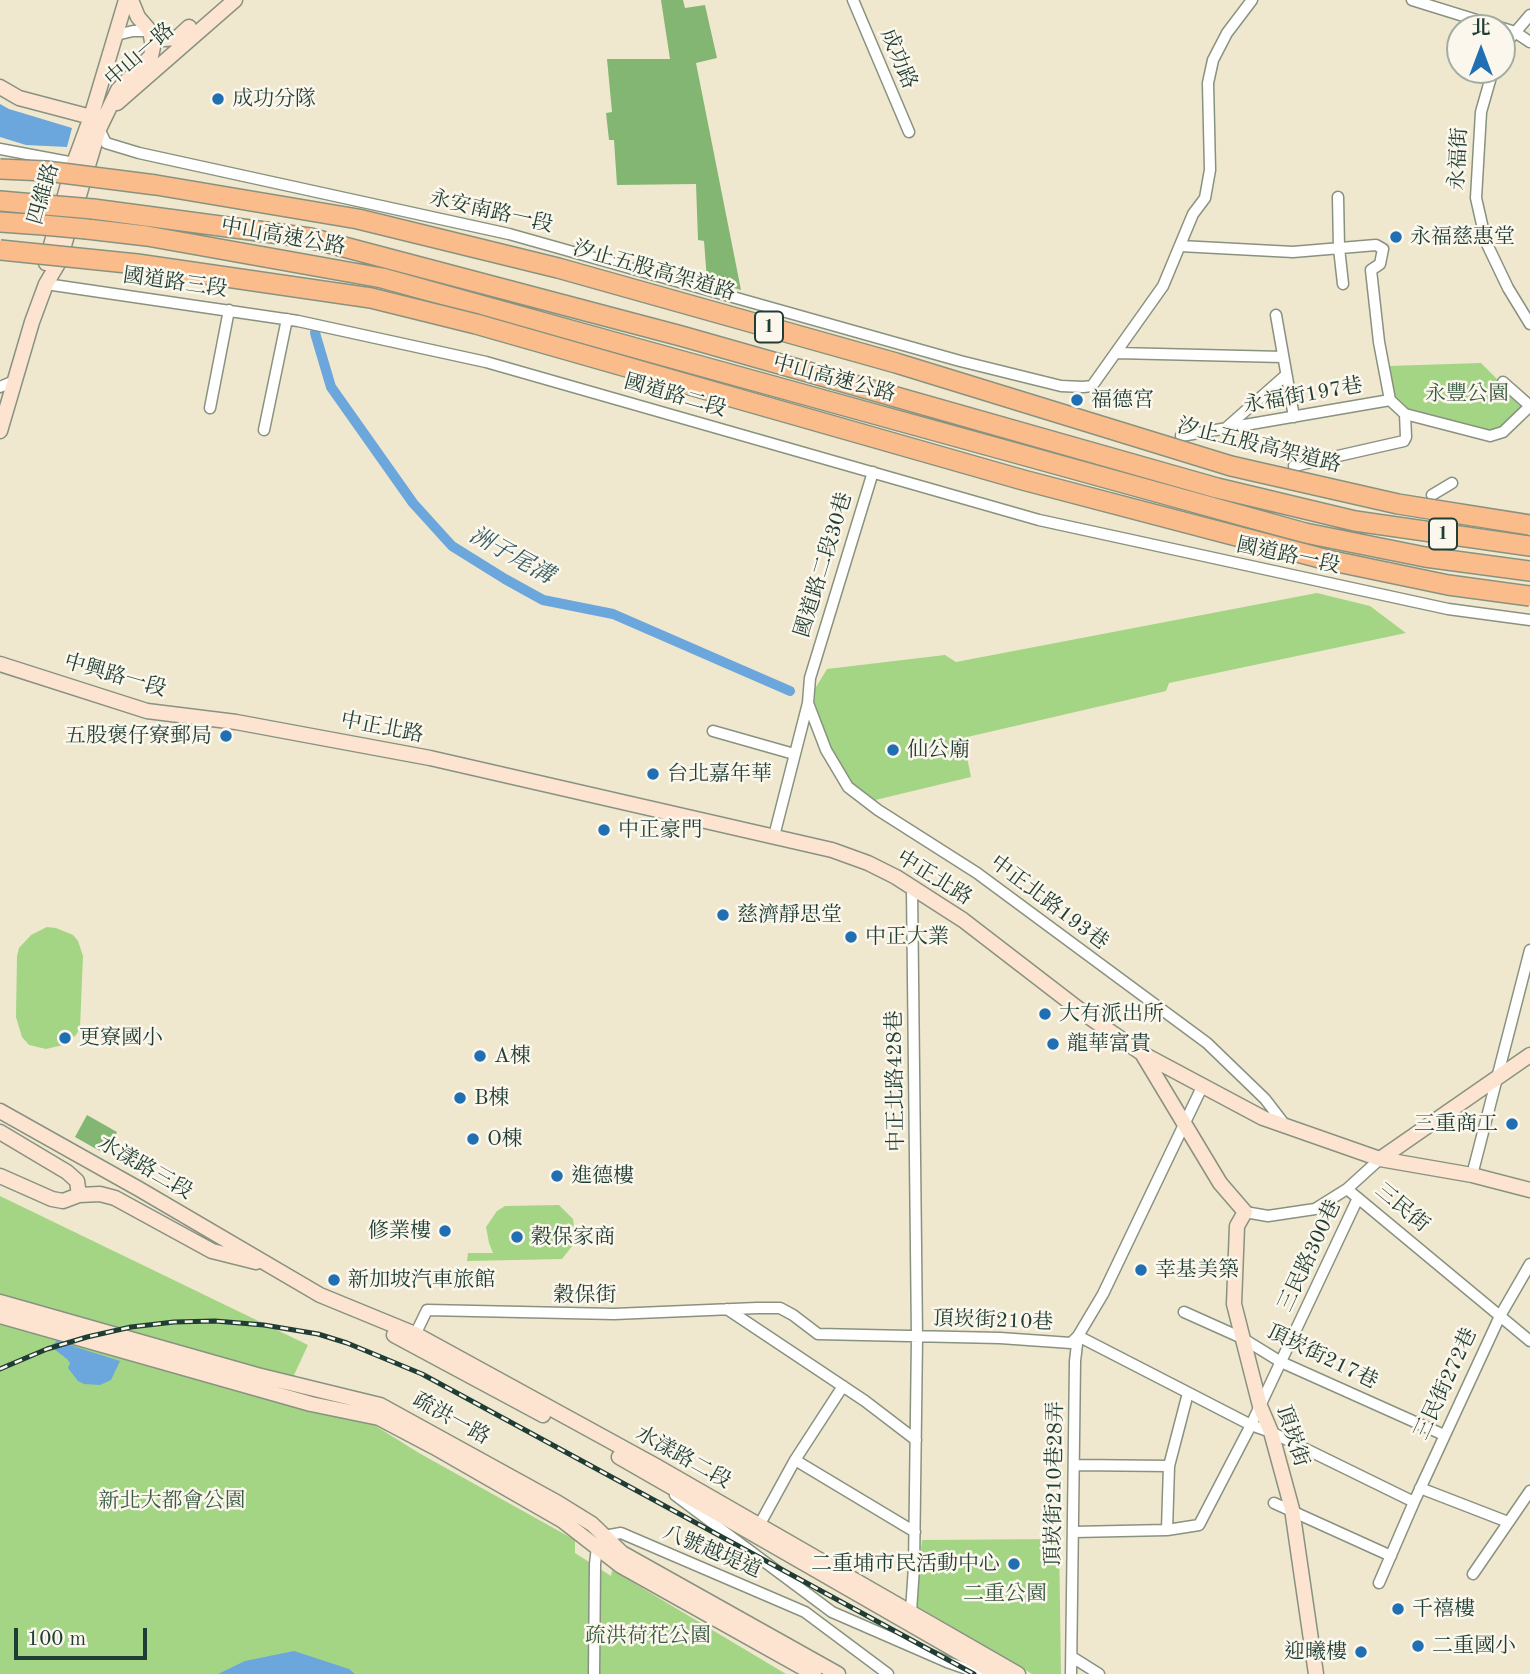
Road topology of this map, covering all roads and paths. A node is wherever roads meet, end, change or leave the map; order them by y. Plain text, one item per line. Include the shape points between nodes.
1 (125, 0) edge
2 (131, 0) edge
3 (221, 0) edge
4 (234, 0) edge
5 (853, 0) edge
6 (1252, 0) edge
7 (1412, 0) edge
8 (1457, 14) edge
9 (1530, 15) edge
10 (150, 31) junction
11 (1516, 31) edge
12 (116, 35) junction
13 (1489, 84) edge
14 (0, 87) edge
15 (99, 120) junction
16 (909, 132) dead end
17 (0, 149) edge
18 (74, 163) junction
19 (0, 169) edge
20 (1338, 197) dead end
21 (0, 201) edge
22 (0, 222) edge
23 (1180, 246) junction
24 (1339, 248) junction
25 (0, 250) edge
26 (46, 284) junction
27 (1343, 284) dead end
28 (229, 310) junction
29 (1276, 315) dead end
30 (292, 320) junction
31 (1529, 321) edge
32 (1117, 353) junction
33 (1283, 357) junction
34 (1286, 375) junction
35 (14, 381) junction
36 (1503, 382) dead end
37 (0, 387) edge
38 (1390, 400) junction
39 (1530, 406) edge
40 (209, 408) dead end
41 (1405, 414) junction
42 (1294, 417) junction
43 (264, 430) dead end
44 (1224, 430) junction
45 (0, 431) edge
46 (1181, 436) dead end
47 (1294, 466) dead end
48 (873, 472) junction
49 (1452, 483) dead end
50 (1432, 495) dead end
51 (1039, 520) joint
52 (1530, 525) edge
53 (1530, 546) edge
54 (1530, 571) edge
55 (1530, 596) edge
56 (1530, 620) edge
57 (0, 664) edge
58 (808, 703) junction
59 (263, 726) joint
60 (713, 731) dead end
61 (794, 754) junction
62 (774, 836) junction
63 (912, 888) junction
64 (1530, 950) edge
65 (1143, 1054) junction
66 (1530, 1055) edge
67 (1497, 1079) junction
68 (1202, 1087) junction
69 (0, 1111) edge
70 (1185, 1122) junction
71 (1285, 1125) junction
72 (0, 1132) edge
73 (1380, 1159) junction
74 (1472, 1175) junction
75 (0, 1176) edge
76 (1347, 1189) junction
77 (1530, 1189) edge
78 (79, 1195) junction
79 (1358, 1198) junction
80 (1245, 1212) junction
81 (268, 1264) junction
82 (1530, 1264) edge
83 (1526, 1279) edge
84 (0, 1302) edge
85 (780, 1308) joint
86 (727, 1309) junction
87 (1184, 1312) dead end
88 (0, 1316) edge
89 (1500, 1316) junction
90 (1078, 1336) junction
91 (917, 1338) junction
92 (1242, 1338) junction
93 (413, 1339) junction
94 (1530, 1341) edge
95 (1281, 1362) junction
96 (843, 1386) junction
97 (1188, 1393) junction
98 (1260, 1406) junction
99 (1251, 1425) junction
100 (1271, 1432) junction
101 (1444, 1436) junction
102 (916, 1440) junction
103 (794, 1460) junction
104 (1075, 1465) junction
105 (1169, 1466) junction
106 (639, 1468) junction
107 (1420, 1488) junction
108 (1530, 1491) edge
109 (1414, 1502) junction
110 (1274, 1503) dead end
111 (1292, 1510) junction
112 (1508, 1522) junction
113 (757, 1530) junction
114 (1167, 1530) junction
115 (915, 1532) junction
116 (1074, 1532) junction
117 (601, 1542) junction
118 (1391, 1556) junction
119 (1473, 1574) dead end
120 (1379, 1583) dead end
121 (811, 1597) junction
122 (911, 1611) junction
123 (804, 1612) junction
124 (1072, 1657) junction
125 (594, 1674) edge
126 (814, 1674) edge
127 (838, 1674) edge
128 (888, 1674) edge
129 (981, 1674) edge
130 (997, 1674) edge
131 (1018, 1674) edge
132 (1071, 1674) edge
133 (1099, 1674) edge
134 (1316, 1674) edge

1 - 12 street
2 - 10 street, 中山一路
3 - 10 street, 中山一路 via 177,38 164,39
4 - 15 street, 中山一路
5 - 16 street, 成功路
6 - 23 street via 1213,60 1208,83 1210,170 1205,198
7 - 8 street
9 - 11 street
10 - 12 street
10 - 15 street, 中山一路 via 151,56 118,90
12 - 15 street
13 - 31 street, 永福街 via 1481,112 1476,198 1486,242
14 - 15 street via 19,98
15 - 18 street, 四維路
15 - 26 street, 四維路 via 59,262
15 - 32 street, 永安南路一段 via 106,143 139,153 509,234 1061,386 1092,386
17 - 18 street
18 - 26 street, 四維路 via 46,262
19 - 52 highway, 汐止五股高架道路 / 1, bridge via 156,186 358,219 727,315 1231,466 1398,504
20 - 24 street
21 - 53 highway, 中山高速公路 / 1, bridge via 310,238 681,336 1217,488 1355,521
22 - 54 highway, 中山高速公路 / 1, bridge via 147,236 382,278 1305,533 1424,557
23 - 24 street via 1293,252
23 - 32 street via 1163,286
24 - 27 street
24 - 38 street via 1376,245 1383,249 1380,264 1371,270
25 - 55 highway, 1, bridge via 137,264 371,298 1328,560 1448,585
26 - 28 street, 國道路三段
26 - 35 street, 四維路
28 - 30 street, 國道路三段
28 - 40 street
29 - 33 street
30 - 43 street
30 - 48 street, 國道路二段 via 486,362
32 - 33 street
33 - 34 street
34 - 42 street
34 - 44 street
35 - 37 street
35 - 45 street, 四維路
36 - 39 street
38 - 41 street
38 - 42 street, 永福街197巷
39 - 41 street via 1503,432 1490,436
41 - 47 street via 1404,441
42 - 44 street, 永福街197巷
44 - 46 street, 永福街197巷
48 - 51 street, 國道路二段
48 - 58 street, 國道路二段30巷 via 812,670
49 - 50 street
51 - 56 street, 國道路一段 via 1448,609
57 - 59 street, 中興路一段 via 148,710
58 - 61 street, 國道路二段30巷
58 - 71 street, 中正北路193巷 via 826,750 848,787 977,873 1207,1043
59 - 62 street, 中正北路 via 494,771
60 - 61 street
61 - 62 street, 國道路二段30巷
62 - 63 street, 中正北路 via 868,863
63 - 65 street, 中正北路 via 963,920
63 - 91 street, 中正北路428巷
64 - 67 street
65 - 68 street, 中正北路
65 - 70 street
66 - 67 street
67 - 73 street
67 - 74 street
68 - 70 street
68 - 71 street, 中正北路
69 - 81 street, 水漾路三段
70 - 80 street via 1220,1183
70 - 90 street via 1103,1294
71 - 73 street, 中正北路
72 - 78 street via 67,1171 77,1181
73 - 74 street, 中正北路
73 - 76 street
74 - 77 street, 中正北路
75 - 78 street via 52,1199 64,1201
76 - 79 street, 三民街
76 - 80 street, 三民街 via 1315,1209 1268,1216
78 - 81 street via 115,1198 212,1251
79 - 89 street, 三民街
79 - 95 street, 三民路300巷
80 - 92 street, 頂崁街 via 1237,1226 1234,1304
81 - 93 street, 水漾路二段 via 320,1295
82 - 83 street, 三民街272巷
83 - 89 street, 三民街272巷
84 - 117 street, 疏洪一路 via 380,1405 592,1524
85 - 86 street, 穀保街
85 - 91 street, 頂崁街210巷 via 818,1334
86 - 93 street, 穀保街 via 614,1314 427,1310
86 - 96 street
87 - 92 street, 頂崁街217巷
88 - 117 street, 疏洪一路 via 311,1404 379,1418
89 - 94 street, 三民街
89 - 101 street, 三民街272巷
90 - 91 street, 頂崁街210巷 via 1071,1343
90 - 97 street, 頂崁街210巷
90 - 104 street, 頂崁街210巷28弄
91 - 102 street, 中正北路428巷
92 - 95 street, 頂崁街217巷
92 - 98 street, 頂崁街
93 - 106 street, 水漾路二段
93 - 113 street, 水漾路二段
95 - 98 street, 三民路300巷
95 - 101 street, 頂崁街217巷
96 - 102 street
96 - 103 street
97 - 99 street, 頂崁街210巷
97 - 105 street
98 - 99 street, 三民路300巷
98 - 100 street, 頂崁街
99 - 100 street, 頂崁街210巷
99 - 114 street, 三民路300巷 via 1199,1525
100 - 109 street, 頂崁街210巷
100 - 111 street, 頂崁街
101 - 107 street, 三民街272巷
102 - 115 street, 中正北路428巷
103 - 113 street
103 - 115 street
104 - 105 street
104 - 116 street, 頂崁街210巷28弄
105 - 114 street
106 - 113 street, 水漾路二段
106 - 121 street, 八號越堤道
107 - 109 street, 三民街272巷
107 - 112 street
108 - 112 street
109 - 118 street, 三民街272巷
110 - 111 street
111 - 118 street
111 - 134 street, 頂崁街
112 - 119 street
113 - 122 street, 水漾路二段
113 - 130 street, 水漾路二段
114 - 116 street
115 - 122 street, 中正北路428巷 via 920,1554
116 - 124 street, 頂崁街210巷28弄
117 - 123 street, 八號越堤道 via 621,1533
117 - 125 street via 595,1564
117 - 126 street, 疏洪一路 via 621,1566
117 - 127 street, 疏洪一路
118 - 120 street, 三民街272巷
121 - 123 street
121 - 129 street, 八號越堤道 via 832,1612
122 - 131 street, 水漾路二段
123 - 128 street, 八號越堤道
124 - 132 street, 頂崁街210巷28弄
124 - 133 street

